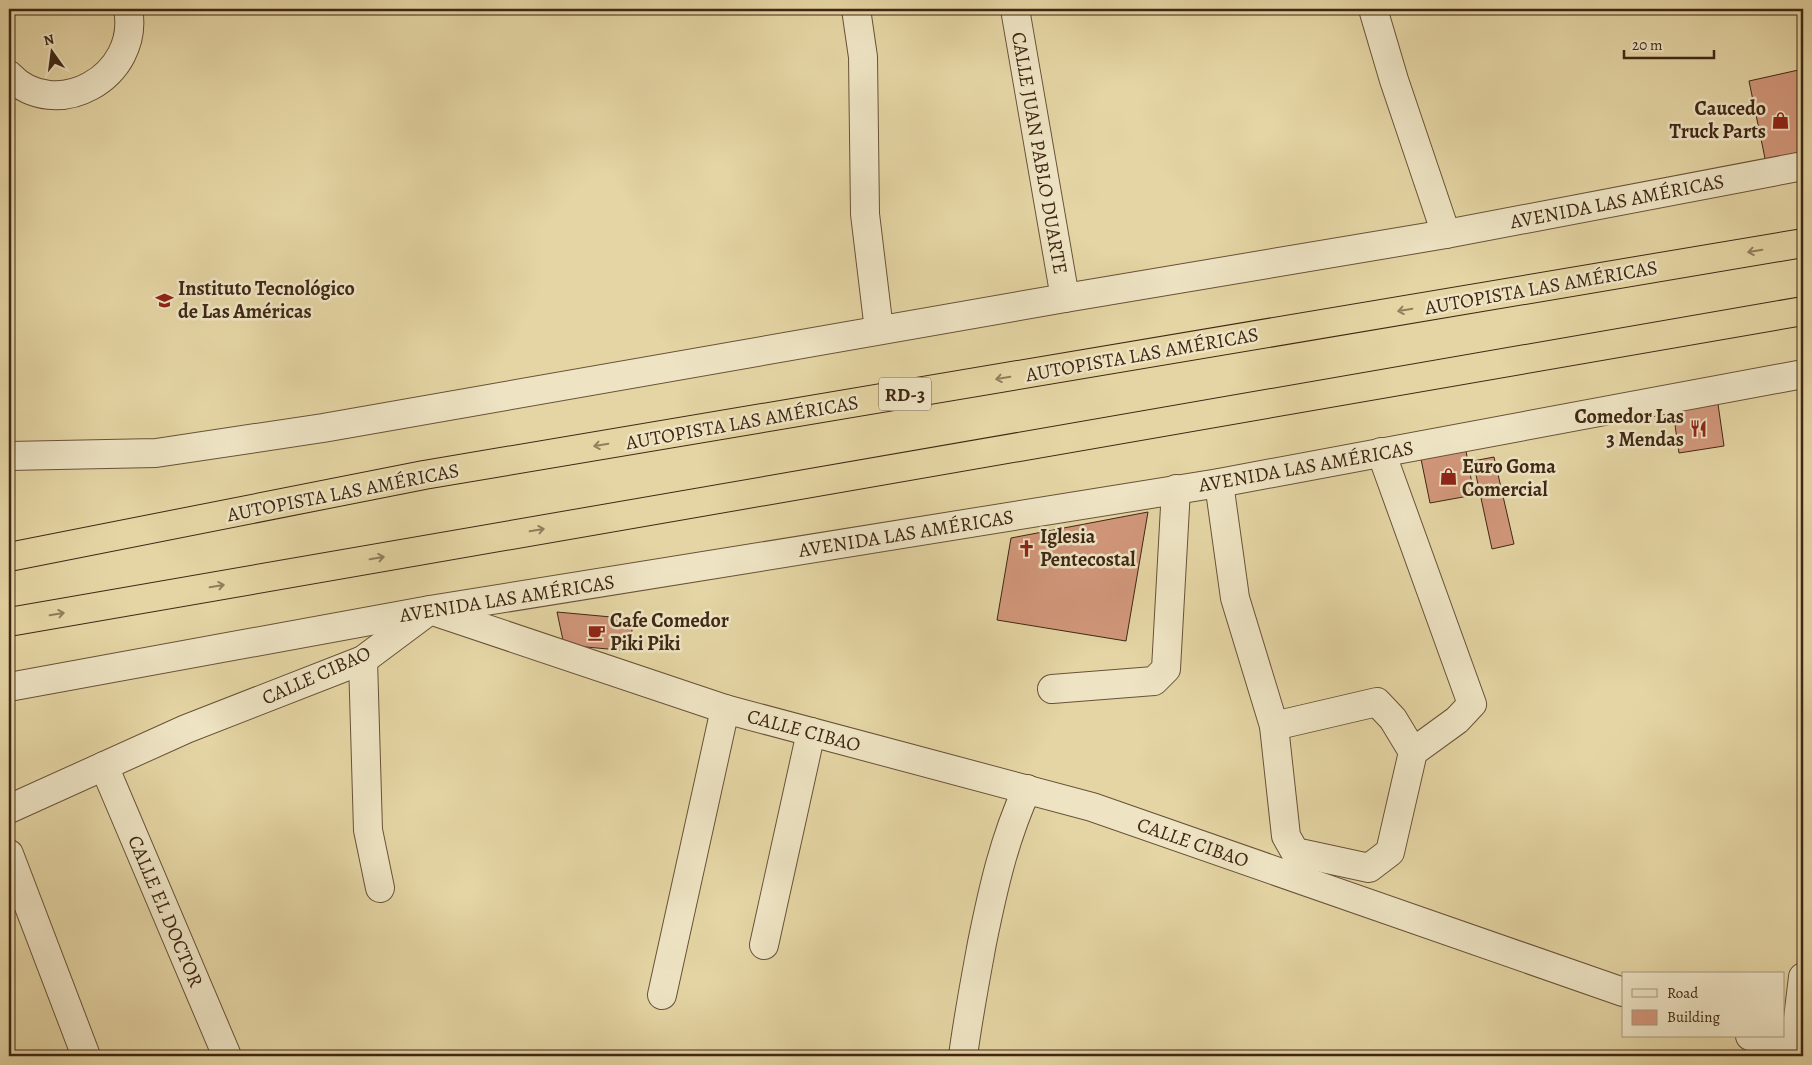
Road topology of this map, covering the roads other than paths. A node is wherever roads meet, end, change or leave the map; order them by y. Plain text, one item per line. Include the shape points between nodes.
1 (128, 9) edge
2 (856, 9) edge
3 (1015, 9) edge
4 (1373, 9) edge
5 (9, 75) edge
6 (1803, 166) edge
7 (1446, 234) junction
8 (1803, 243) edge
9 (1065, 298) junction
10 (1803, 311) edge
11 (879, 330) junction
12 (1803, 374) edge
13 (1381, 452) junction
14 (9, 456) edge
15 (1219, 483) junction
16 (1176, 489) junction
17 (9, 557) edge
18 (430, 610) junction
19 (9, 622) edge
20 (363, 660) junction
21 (9, 687) edge
22 (1052, 689) dead end
23 (725, 709) junction
24 (1274, 726) junction
25 (811, 732) junction
26 (1413, 752) junction
27 (104, 766) junction
28 (1027, 789) junction
29 (9, 809) edge
30 (9, 854) edge
31 (380, 888) dead end
32 (764, 945) dead end
33 (1803, 978) edge
34 (1622, 992) edge
35 (662, 995) dead end
36 (1756, 1038) edge
37 (1799, 1053) edge
38 (86, 1056) edge
39 (227, 1056) edge
40 (964, 1056) edge

1 - 5 street via 127,43 117,64 101,80 80,91 57,94 35,91
2 - 11 street via 864,57 865,214
3 - 9 street, CALLE JUAN PABLO DUARTE
4 - 7 street
6 - 7 street, AVENIDA LAS AMÉRICAS
7 - 9 street, AVENIDA LAS AMÉRICAS
8 -> 17 highway, AUTOPISTA LAS AMÉRICAS / RD-3 via 424,475
9 - 11 street, AVENIDA LAS AMÉRICAS
19 -> 10 highway
11 - 14 street, AVENIDA LAS AMÉRICAS via 323,428 156,453
12 - 13 street, AVENIDA LAS AMÉRICAS
13 - 15 street, AVENIDA LAS AMÉRICAS
13 - 26 street via 1472,704 1457,720
15 - 16 street, AVENIDA LAS AMÉRICAS
15 - 24 street via 1234,598
16 - 18 street, AVENIDA LAS AMÉRICAS
16 - 22 street via 1166,669 1154,681
18 - 20 street, CALLE CIBAO
18 - 21 street, AVENIDA LAS AMÉRICAS
18 - 23 street, CALLE CIBAO
20 - 27 street, CALLE CIBAO via 186,729
20 - 31 street via 368,830
23 - 25 street, CALLE CIBAO
23 - 35 street
24 - 26 street via 1377,702 1393,719
24 - 26 street via 1286,836 1295,852 1369,868 1390,852
25 - 28 street, CALLE CIBAO
25 - 32 street
27 - 29 street, CALLE CIBAO
27 - 39 street, CALLE EL DOCTOR
28 - 34 street, CALLE CIBAO via 1092,807
28 - 40 street via 1012,822 996,874 968,1018
30 - 38 street
33 - 37 street
36 - 37 street

